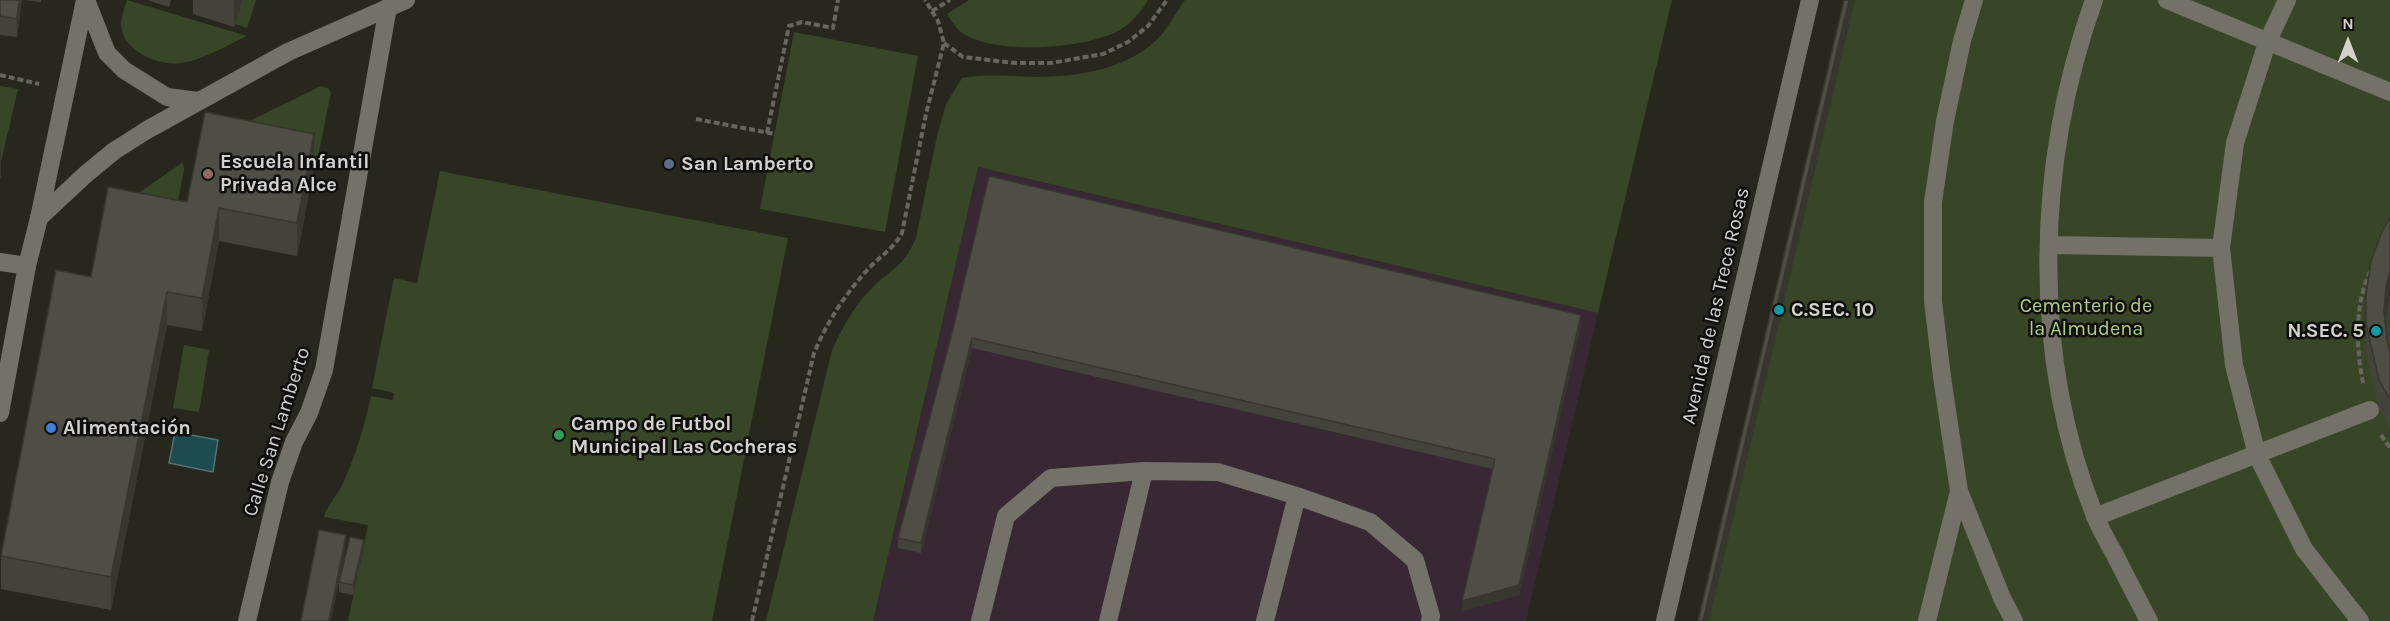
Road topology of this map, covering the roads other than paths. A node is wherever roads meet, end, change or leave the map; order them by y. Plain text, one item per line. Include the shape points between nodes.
1 (86, 0) edge
2 (406, 0) edge
3 (1810, 0) edge
4 (1974, 0) edge
5 (2094, 0) edge
6 (2167, 0) edge
7 (2287, 0) edge
8 (388, 7) junction
9 (2267, 43) junction
10 (2390, 92) edge
11 (198, 101) junction
12 (39, 218) junction
13 (2050, 244) junction
14 (2222, 248) junction
15 (0, 262) edge
16 (27, 266) junction
17 (2370, 410) road end
18 (0, 413) edge
19 (2257, 455) junction
20 (1144, 471) junction
21 (1959, 491) junction
22 (1297, 496) junction
23 (2095, 517) junction
24 (247, 621) edge
25 (980, 621) edge
26 (1108, 621) edge
27 (1265, 621) edge
28 (1430, 621) edge
29 (1665, 621) edge
30 (1927, 621) edge
31 (2014, 621) edge
32 (2149, 621) edge
33 (2360, 621) edge

1 - 11 street via 107,53 124,70 167,97
1 - 12 street
2 - 8 street
3 - 29 street, Avenida de las Trece Rosas
4 - 21 street via 1945,121 1933,202 1933,301
5 - 13 street via 2068,88 2052,188
6 - 9 street
7 - 9 street
8 - 11 street via 288,52
8 - 24 street, Calle San Lamberto via 324,370 280,482
9 - 10 street
9 - 14 street via 2235,142
11 - 12 street via 114,151
12 - 16 street
13 - 14 street
13 - 23 street via 2056,368 2073,450
14 - 19 street via 2234,365
15 - 16 street
16 - 18 street
17 - 19 street
19 - 23 street
19 - 33 street via 2304,549
20 - 22 street via 1218,472
20 - 25 street via 1051,478 1006,516
20 - 26 street
21 - 30 street
21 - 31 street
22 - 27 street
22 - 28 street via 1370,522 1415,560
23 - 32 street

